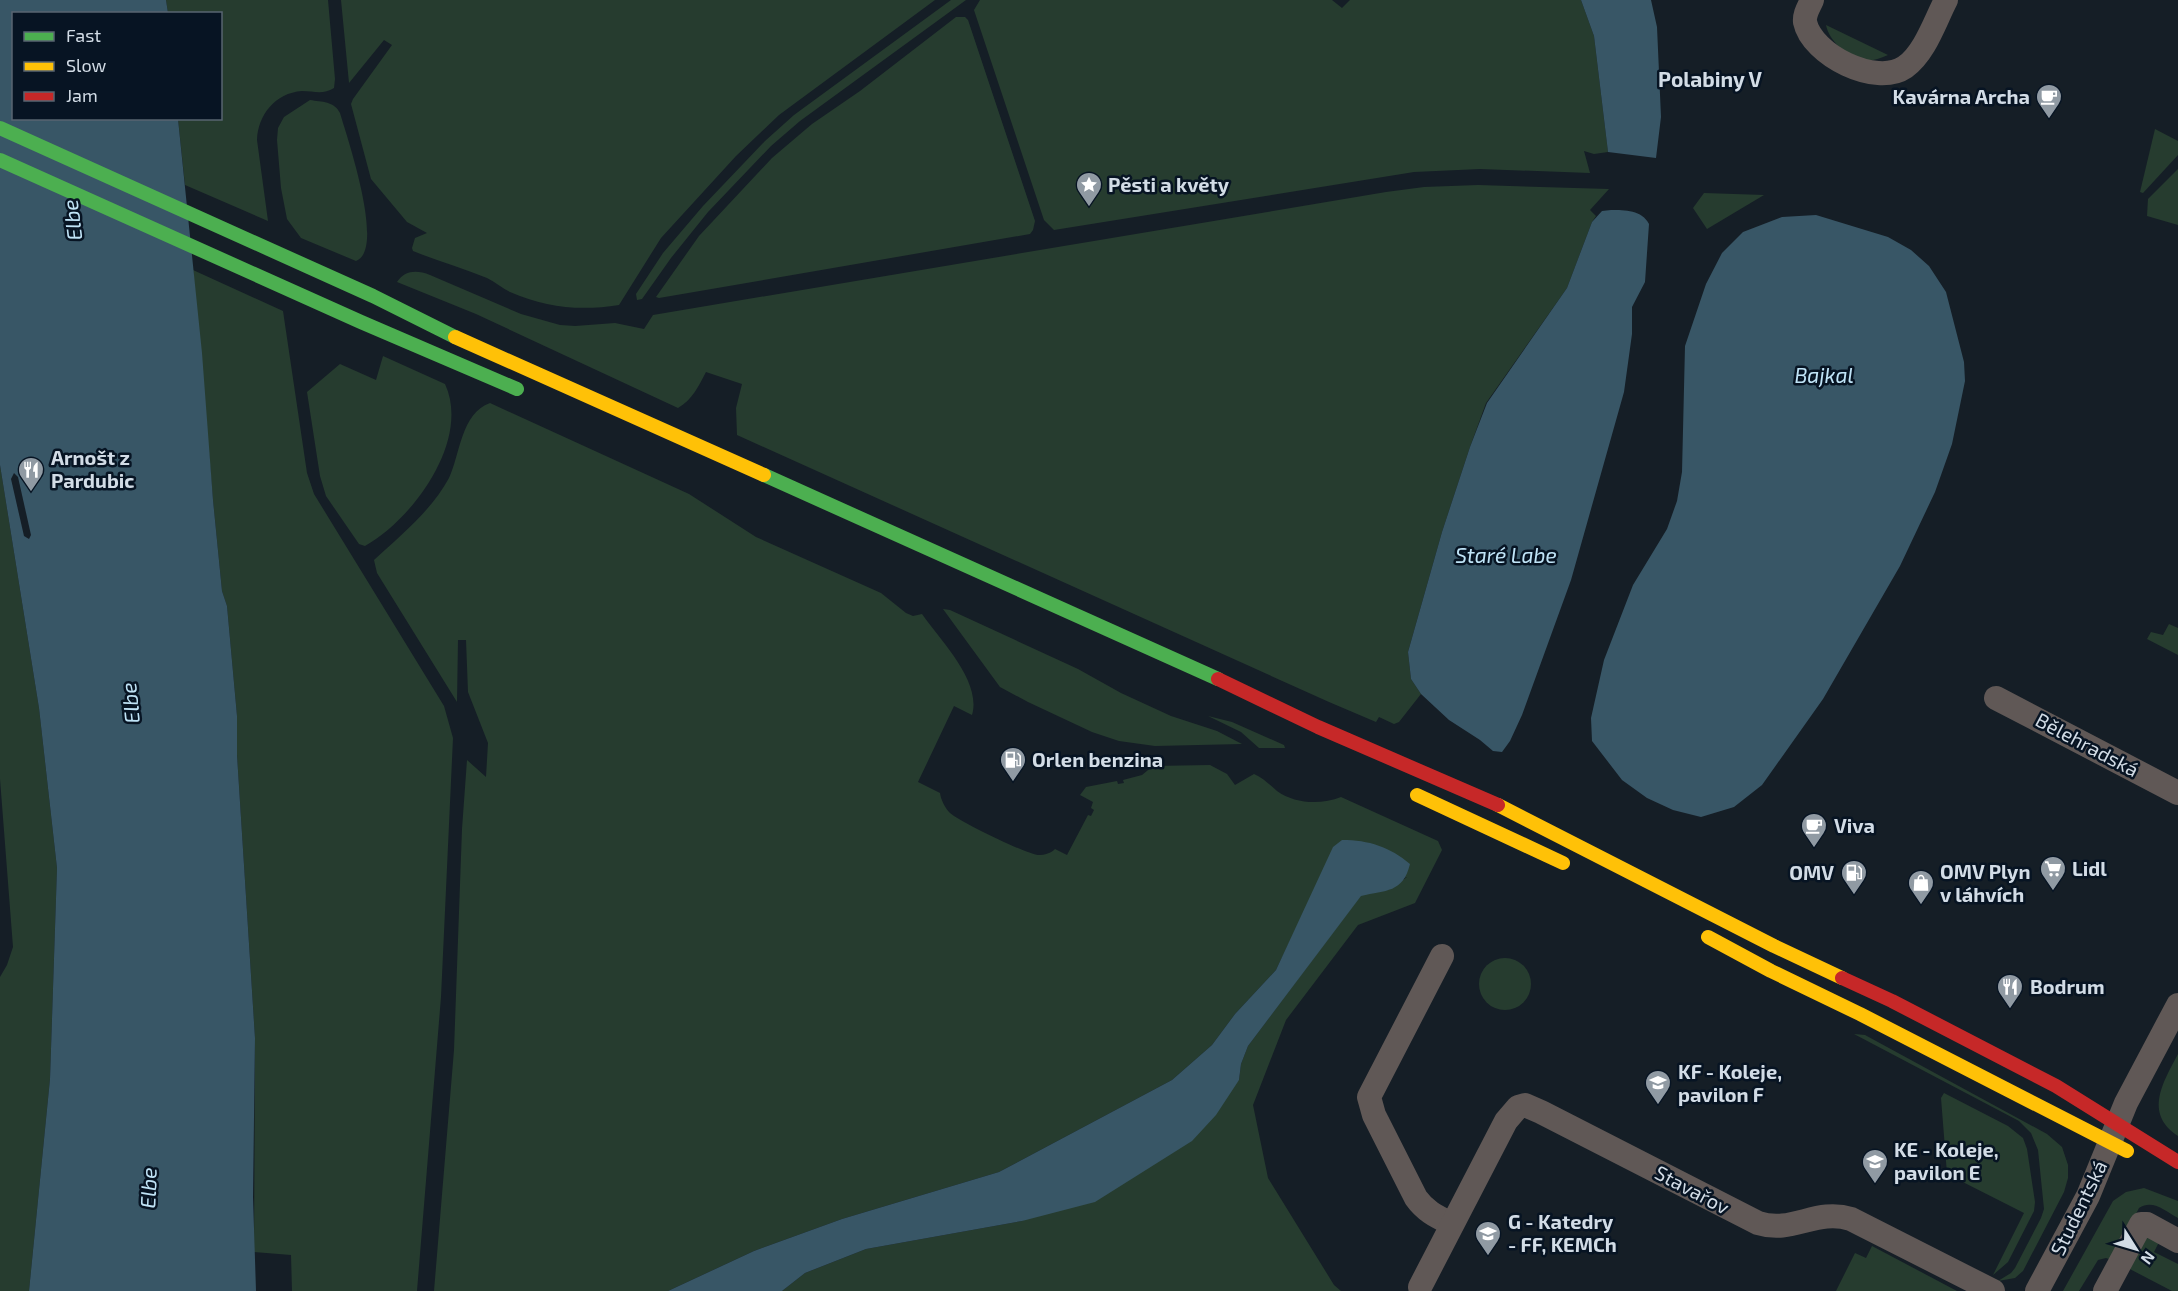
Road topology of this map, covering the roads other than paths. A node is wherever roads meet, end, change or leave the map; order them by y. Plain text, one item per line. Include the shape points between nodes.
1 (1812, 0) edge
2 (1946, 0) edge
3 (0, 128) edge
4 (0, 160) edge
5 (531, 395) dead end
6 (1996, 698) dead end
7 (1404, 789) dead end
8 (2178, 793) edge
9 (1581, 872) dead end
10 (1696, 930) dead end
11 (1442, 956) dead end
12 (2178, 1005) edge
13 (2114, 1133) junction
14 (2178, 1162) edge
15 (2178, 1175) edge
16 (1452, 1224) junction
17 (2178, 1241) edge
18 (1420, 1287) dead end
19 (1993, 1291) edge
20 (2037, 1291) edge
21 (2105, 1291) edge

1 - 2 street via 1805,22 1823,48 1853,68 1886,73 1902,69 1915,57
3 - 13 main road via 1273,704 1318,728 1497,805 2056,1086
4 - 5 main road
6 - 8 street, Bělehradská
7 - 9 main road
10 - 13 main road via 1890,1029
11 - 16 street via 1369,1098 1416,1198 1430,1213
12 - 13 street
13 - 14 main road
13 - 15 main road via 2146,1160
13 - 20 street, Studentská via 2088,1196
16 - 18 street, Stavařov
16 - 19 street, Stavařov via 1506,1121 1518,1107 1525,1106 1758,1223 1786,1227 1824,1216 1845,1217
17 - 21 street via 2141,1224

